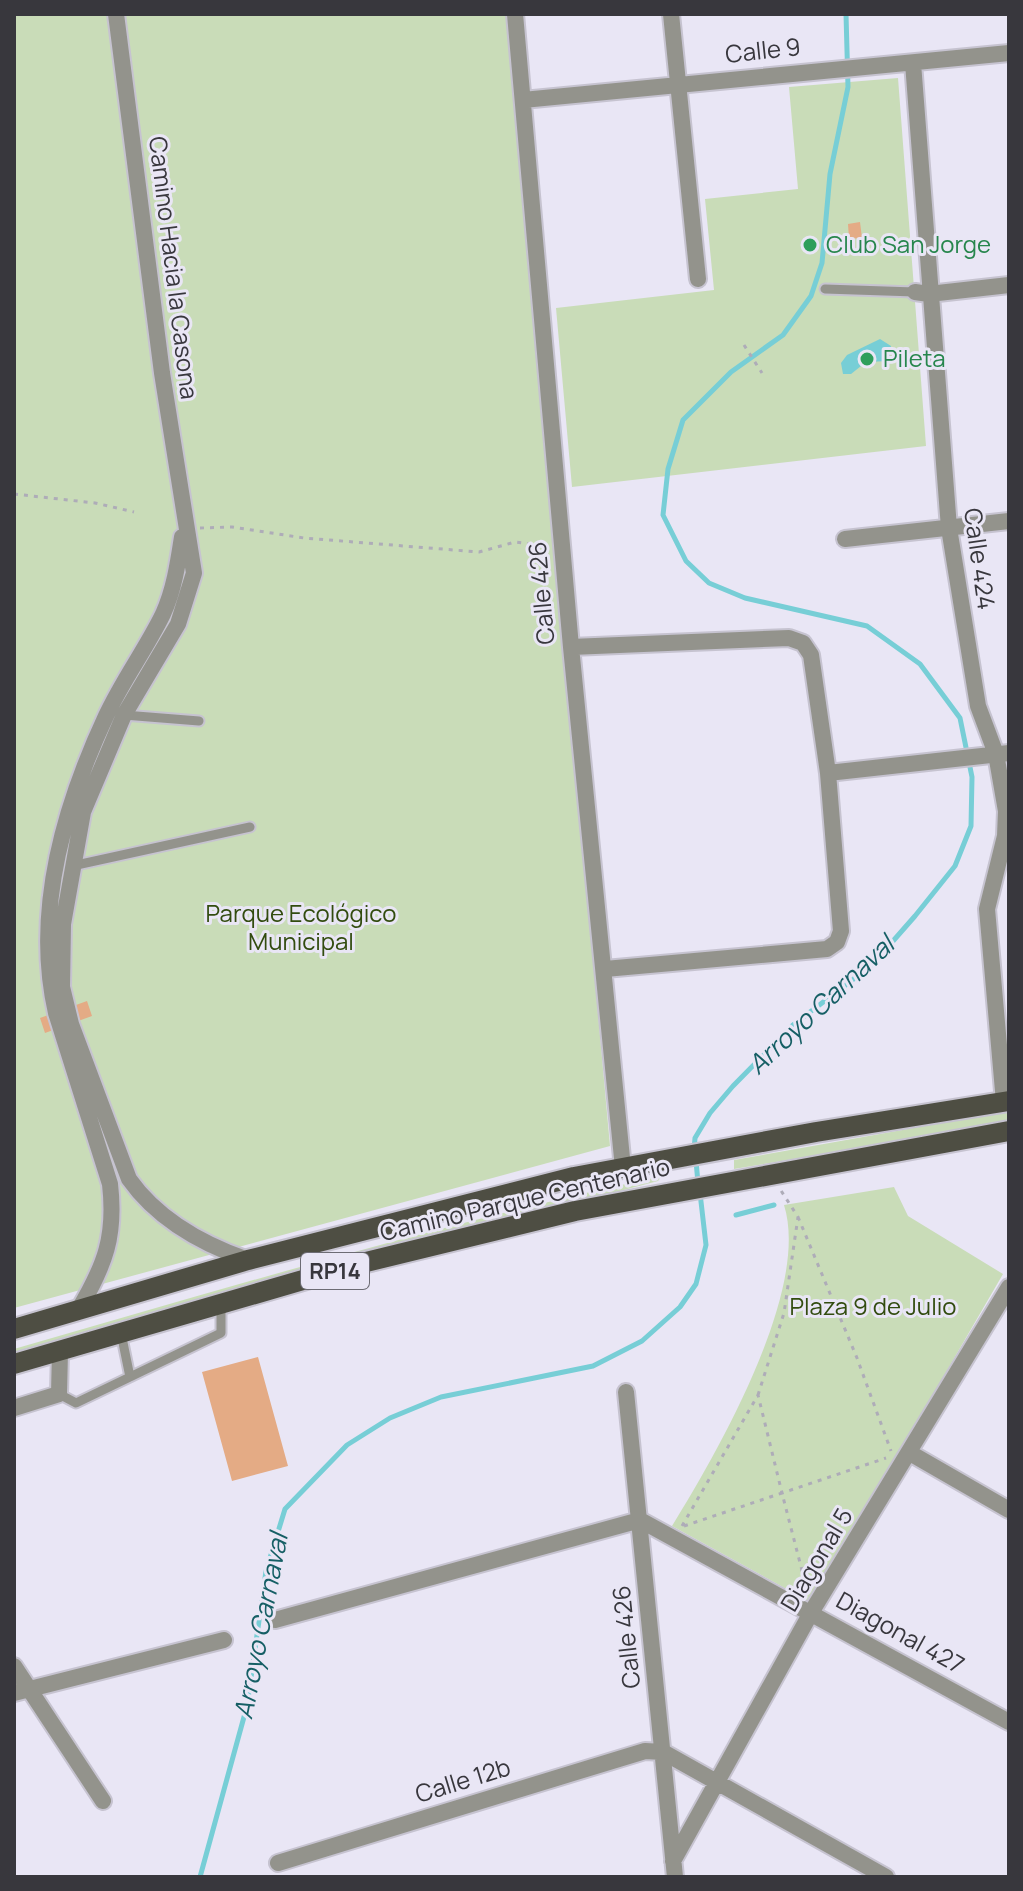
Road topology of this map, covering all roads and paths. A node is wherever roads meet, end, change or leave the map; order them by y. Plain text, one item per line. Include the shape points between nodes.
1 (116, 14) edge
2 (515, 14) edge
3 (671, 14) edge
4 (1009, 53) edge
5 (913, 63) junction
6 (678, 84) junction
7 (523, 100) junction
8 (698, 279) dead end
9 (1009, 285) edge
10 (825, 289) dead end
11 (922, 293) junction
12 (744, 345) dead end
13 (762, 373) dead end
14 (14, 494) edge
15 (134, 512) dead end
16 (1009, 521) edge
17 (184, 528) junction
18 (949, 528) junction
19 (845, 539) dead end
20 (562, 545) junction
21 (571, 647) junction
22 (116, 721) junction
23 (199, 721) dead end
24 (998, 754) edge
25 (828, 773) junction
26 (250, 827) dead end
27 (68, 860) junction
28 (605, 969) junction
29 (64, 1018) junction
30 (1007, 1102) edge
31 (1009, 1131) edge
32 (623, 1168) junction
33 (761, 1176) junction
34 (798, 1217) junction
35 (248, 1260) junction
36 (1009, 1287) edge
37 (221, 1304) junction
38 (79, 1309) junction
39 (14, 1329) edge
40 (121, 1333) junction
41 (60, 1351) junction
42 (14, 1364) edge
43 (130, 1377) junction
44 (626, 1392) dead end
45 (59, 1394) junction
46 (758, 1395) junction
47 (14, 1408) edge
48 (910, 1453) junction
49 (892, 1456) junction
50 (885, 1469) dead end
51 (782, 1493) junction
52 (1009, 1510) edge
53 (640, 1520) junction
54 (679, 1532) junction
55 (695, 1533) dead end
56 (816, 1584) dead end
57 (796, 1590) dead end
58 (811, 1604) junction
59 (275, 1620) dead end
60 (224, 1640) dead end
61 (14, 1666) edge
62 (21, 1691) edge
63 (1009, 1722) edge
64 (663, 1752) junction
65 (718, 1782) junction
66 (103, 1801) dead end
67 (278, 1863) dead end
68 (674, 1869) edge
69 (886, 1877) edge

1 - 17 street, Camino Hacia la Casona
2 - 7 street, Calle 426
3 - 6 street
4 - 5 street, Calle 9
5 - 6 street, Calle 9
5 - 11 street, Calle 424
6 - 7 street, Calle 9
6 - 8 street
7 - 20 street, Calle 426
9 - 11 street
10 - 11 lane
11 - 18 street, Calle 424
12 - 13 path
14 - 15 path
16 - 18 street
17 - 20 path via 232,527 479,552 515,542
17 - 22 street, Camino Hacia la Casona via 194,573 178,624
18 - 19 street
18 - 24 street, Calle 424 via 978,706
20 - 21 street, Calle 426
21 - 25 street via 789,638 803,643 811,655
21 - 28 street, Calle 426
22 - 23 lane
22 - 27 street, Camino Hacia la Casona
24 - 25 street
24 - 30 street, Calle 424 via 1005,836 987,909
25 - 28 street via 841,931 837,942 827,949
26 - 27 lane
27 - 29 street, Camino Hacia la Casona
28 - 32 street, Calle 426
29 - 35 street, Camino Hacia la Casona via 129,1179 142,1198 207,1246
29 - 38 street, Camino Hacia la Casona via 113,1205 103,1267
30 - 32 main road, Camino Parque Centenario / RP14
31 - 33 main road, Camino Parque Centenario / RP14
32 - 35 main road, Camino Parque Centenario / RP14
33 - 34 path
33 - 37 main road, Camino Parque Centenario / RP14 via 575,1211
34 - 46 path via 784,1313
34 - 49 path
35 - 38 main road, Camino Parque Centenario / RP14
36 - 48 street, Diagonal 5
37 - 40 main road, Camino Parque Centenario / RP14
37 - 43 lane via 221,1333
38 - 39 main road, Camino Parque Centenario / RP14
40 - 41 main road, Camino Parque Centenario / RP14
40 - 43 lane
41 - 42 main road, Camino Parque Centenario / RP14
41 - 45 street
43 - 45 lane via 76,1403
44 - 53 street, Calle 426
45 - 47 street
46 - 51 path
46 - 54 path
48 - 49 path
48 - 52 street
48 - 58 street, Diagonal 5
49 - 50 path
49 - 51 path
51 - 54 path
51 - 58 path
53 - 54 street, Diagonal 427
53 - 59 street
53 - 64 street, Calle 426
54 - 55 path
54 - 58 street, Diagonal 427
56 - 58 path
57 - 58 path
58 - 63 street, Diagonal 427
58 - 65 street, Diagonal 5
60 - 62 street
61 - 62 street
62 - 66 street
64 - 65 street
64 - 67 street, Calle 12b via 645,1751
64 - 68 street, Calle 426
65 - 68 street, Diagonal 5
65 - 69 street

